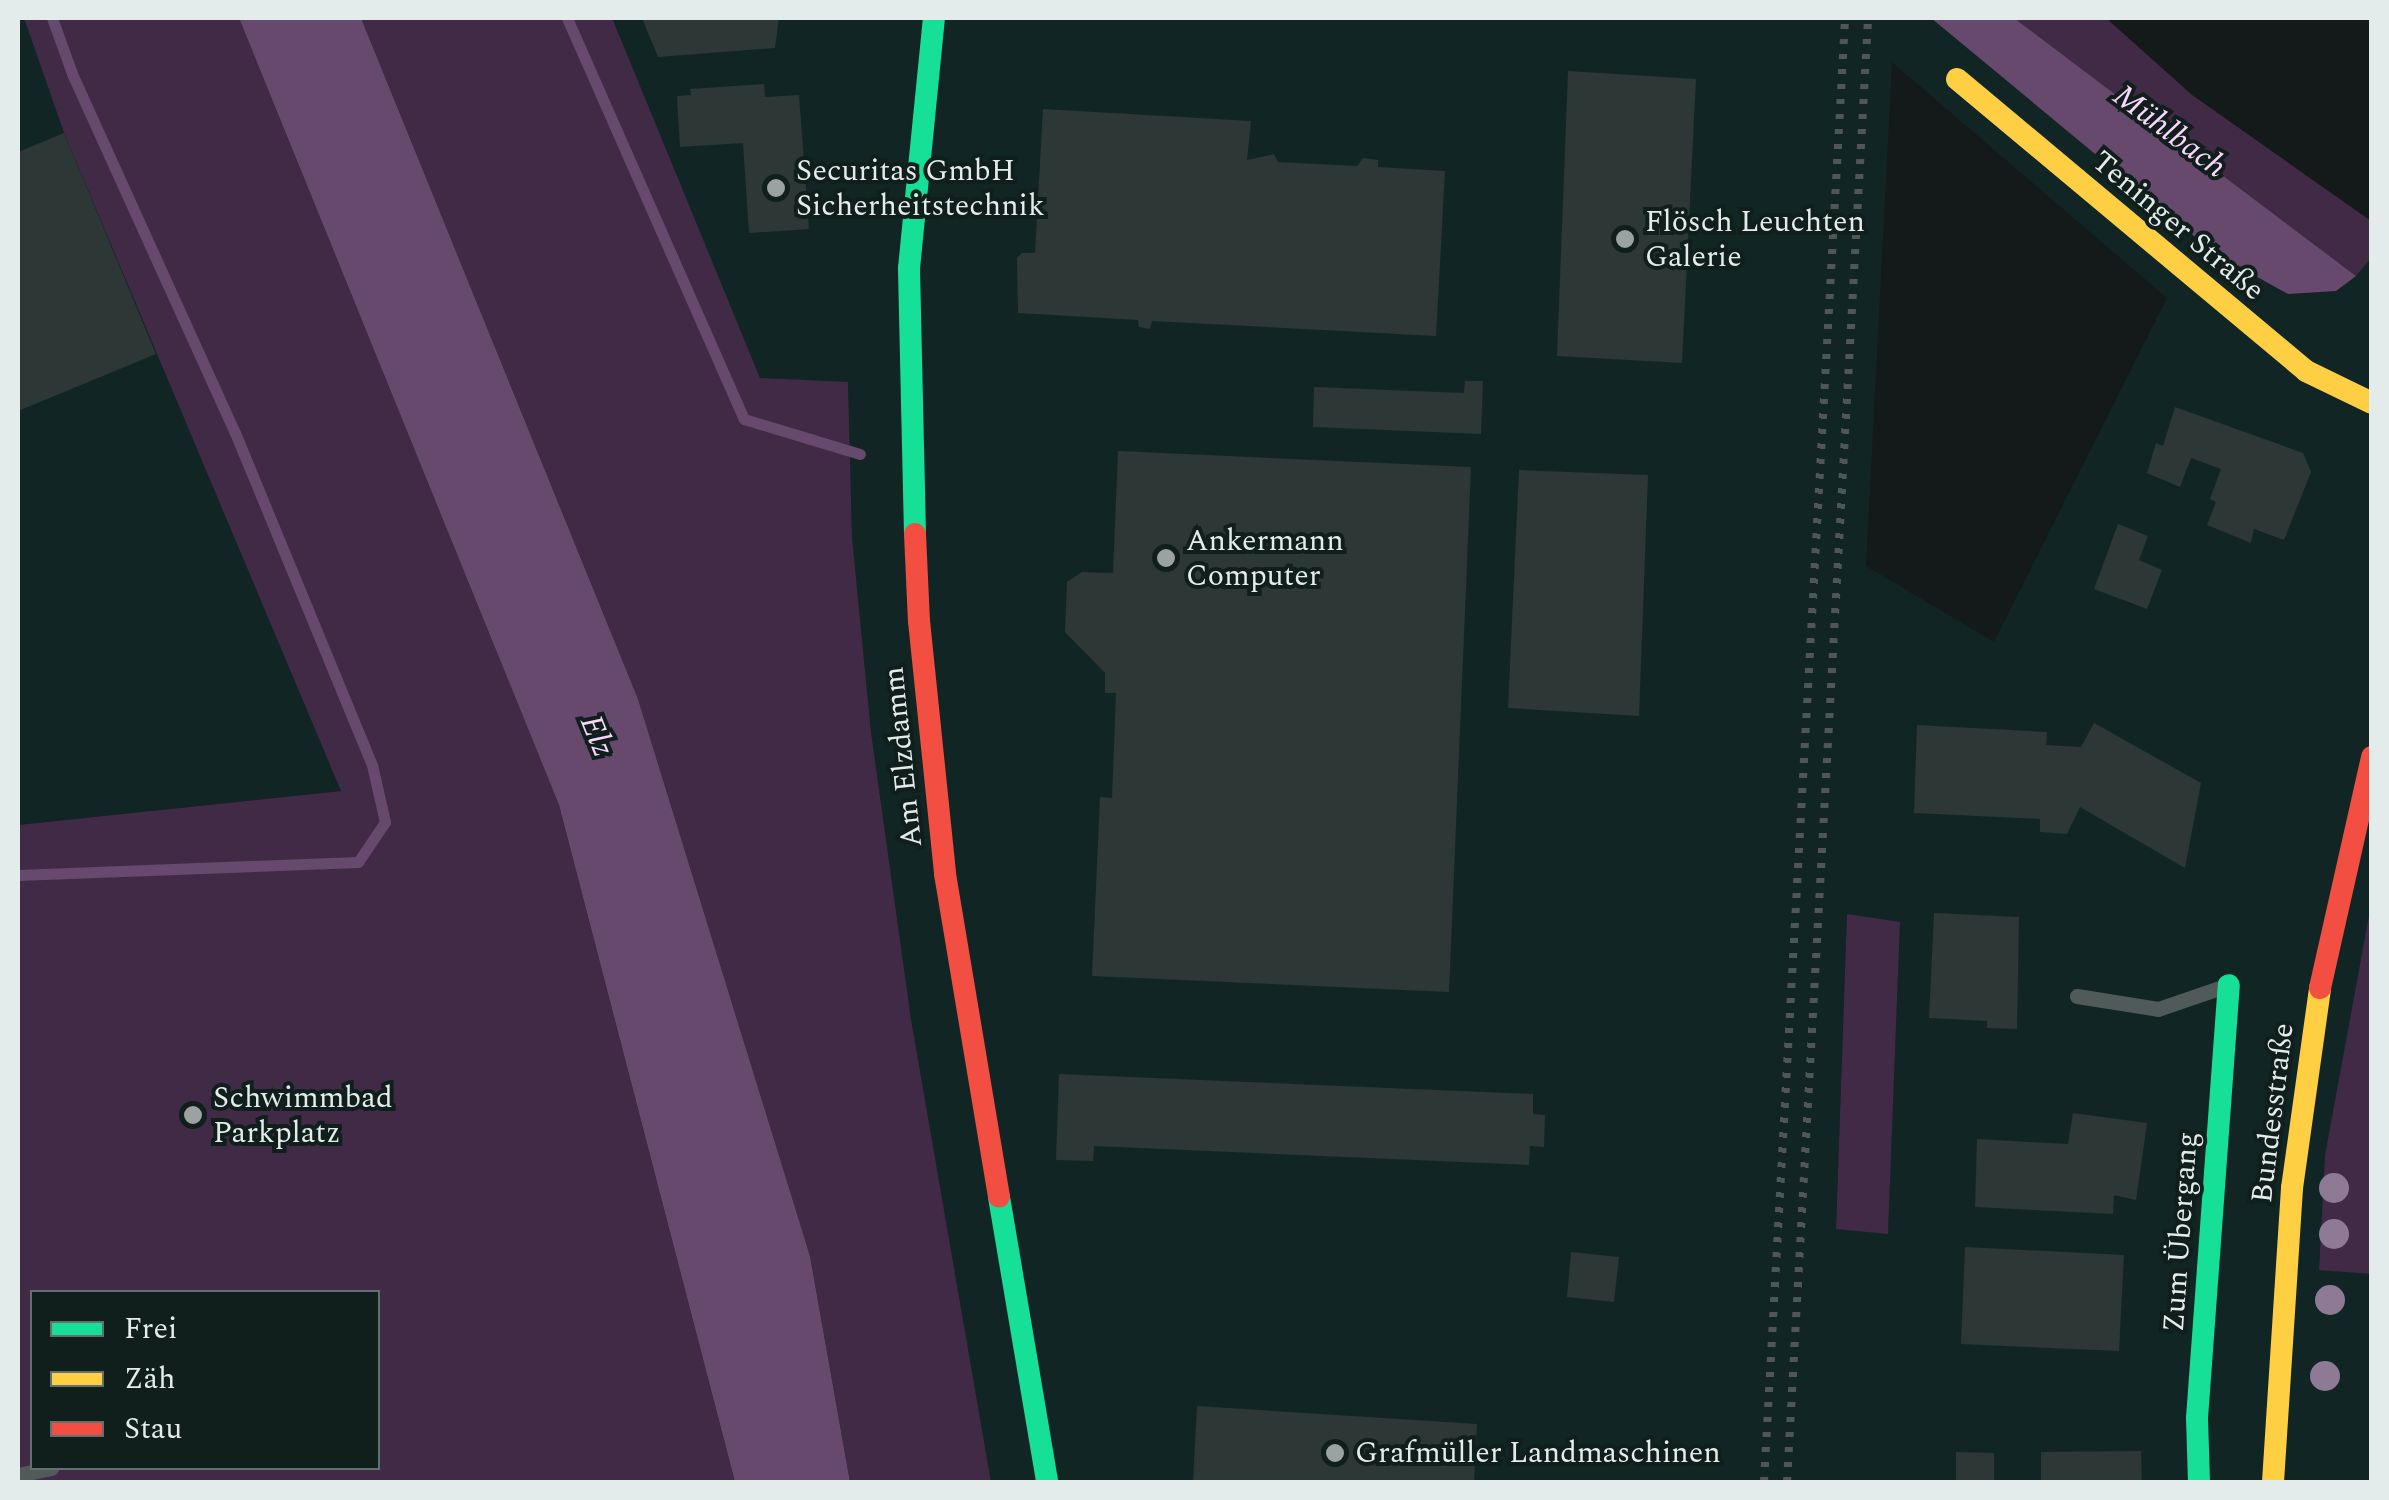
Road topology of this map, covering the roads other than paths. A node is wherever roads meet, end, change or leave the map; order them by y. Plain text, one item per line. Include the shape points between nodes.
1 (934, 18) edge
2 (1958, 79) dead end
3 (2372, 403) edge
4 (2372, 756) edge
5 (2229, 985) joint
6 (2077, 996) dead end
7 (1047, 1482) edge
8 (2198, 1482) edge
9 (2272, 1482) edge

1 - 7 street, Am Elzdamm via 909,268 919,621 951,912
2 - 3 street, Teninger Straße via 2306,370
4 - 9 street, Bundesstraße via 2318,998 2294,1170
5 - 6 lane via 2158,1009
5 - 8 street, Zum Übergang

